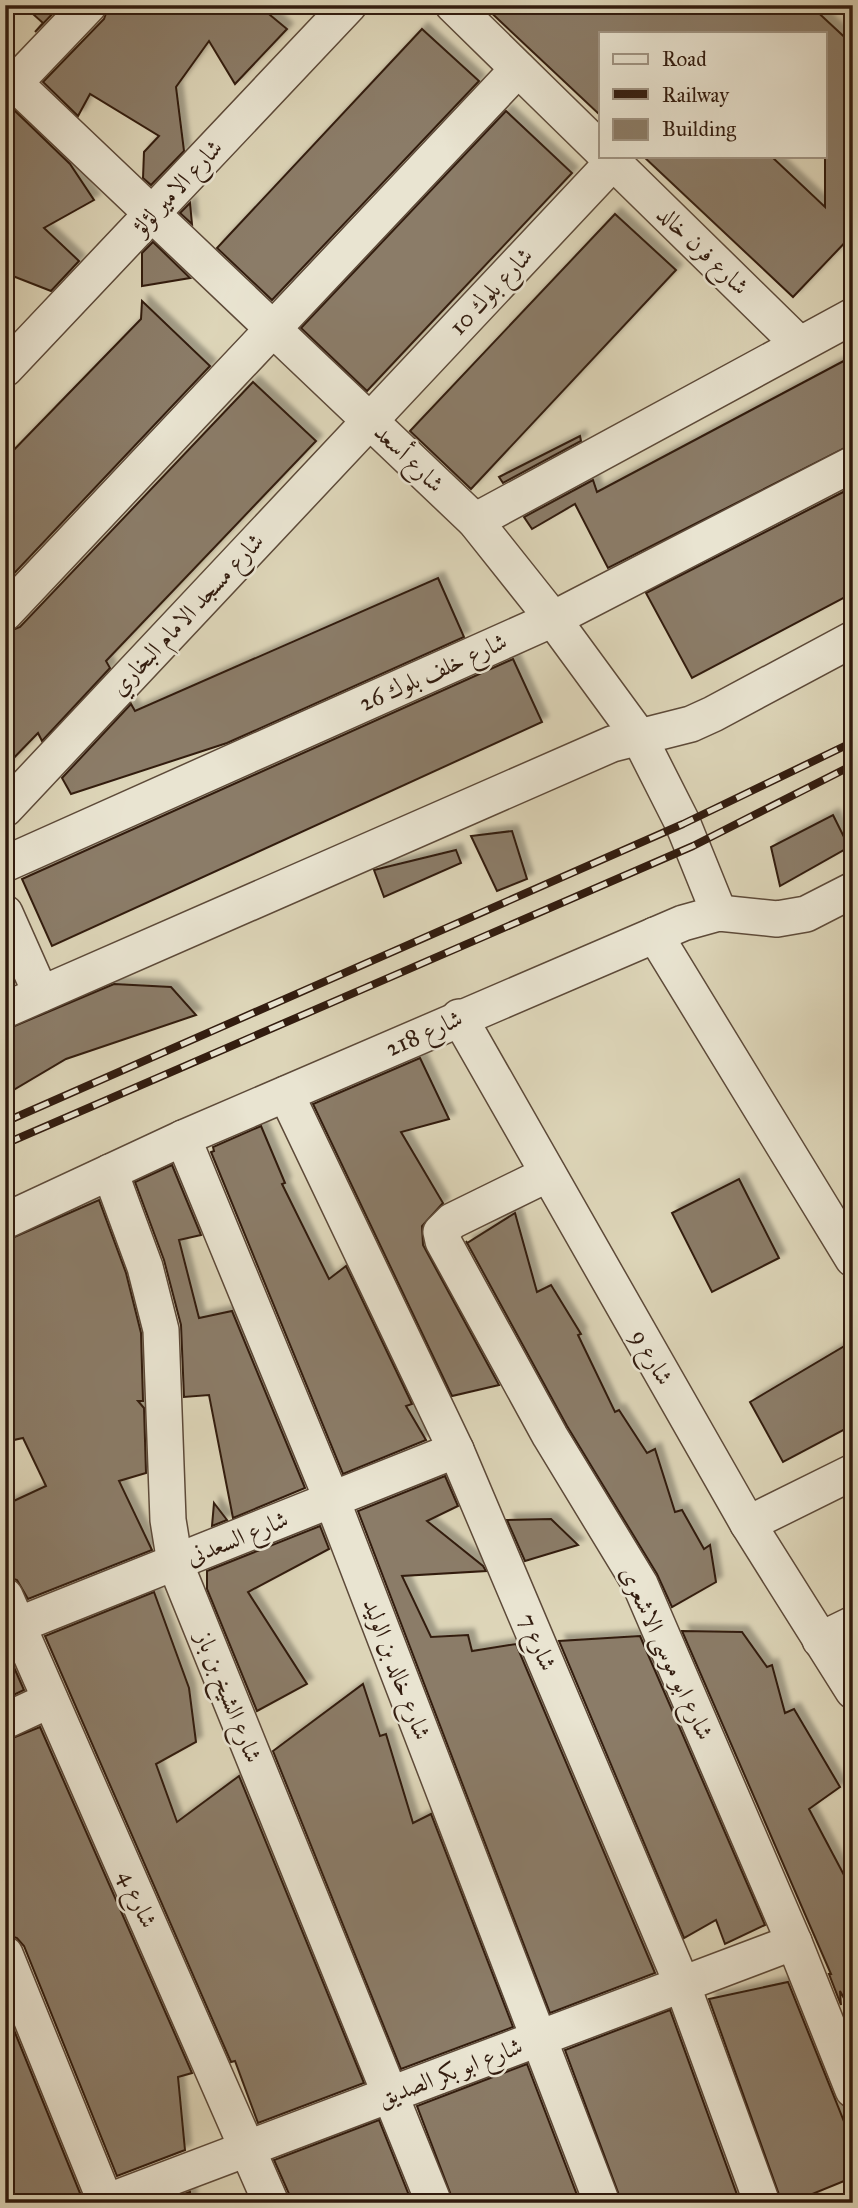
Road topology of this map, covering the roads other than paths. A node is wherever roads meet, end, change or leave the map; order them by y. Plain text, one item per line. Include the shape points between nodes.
1 (89, 5) edge
2 (453, 5) edge
3 (340, 8) edge
4 (518, 69) junction
5 (8, 84) edge
6 (599, 148) edge
7 (605, 158) edge
8 (609, 158) edge
9 (152, 214) junction
10 (853, 316) edge
11 (272, 329) junction
12 (799, 344) junction
13 (5, 369) edge
14 (370, 419) junction
15 (853, 464) edge
16 (475, 521) junction
17 (5, 613) edge
18 (553, 619) junction
19 (853, 639) edge
20 (638, 735) junction
21 (5, 809) edge
22 (5, 864) edge
23 (853, 890) edge
24 (5, 913) edge
25 (719, 914) junction
26 (655, 935) junction
27 (41, 993) junction
28 (5, 1010) edge
29 (459, 1017) junction
30 (286, 1094) junction
31 (183, 1138) junction
32 (110, 1172) junction
33 (548, 1174) junction
34 (5, 1221) edge
35 (853, 1259) edge
36 (456, 1450) junction
37 (853, 1472) edge
38 (332, 1500) junction
39 (748, 1524) junction
40 (175, 1563) junction
41 (12, 1610) edge
42 (853, 1624) edge
43 (820, 1640) junction
44 (853, 1692) edge
45 (50, 1700) junction
46 (5, 1721) edge
47 (794, 1942) junction
48 (5, 1954) edge
49 (682, 1984) junction
50 (538, 2038) junction
51 (853, 2090) edge
52 (390, 2095) junction
53 (248, 2146) junction
54 (106, 2202) edge
55 (271, 2203) edge
56 (434, 2203) edge
57 (602, 2203) edge
58 (762, 2203) edge

1 - 5 street
2 - 4 street, شارع فرن خالد
3 - 9 street, شارع الامير لؤلؤ
4 - 6 street, شارع فرن خالد
4 - 11 street
5 - 9 street, شارع أسعد
7 - 14 street, شارع بلوك 10
8 - 12 street, شارع فرن خالد
9 - 11 street, شارع أسعد
9 - 13 street, شارع الامير لؤلؤ
10 - 12 street
11 - 14 street, شارع أسعد
11 - 17 street
12 - 16 street
14 - 16 street, شارع أسعد
14 - 21 street, شارع مسجد الامام البخاري
15 - 18 street, شارع خلف بلوك 26
16 - 18 street, شارع أسعد
18 - 20 street, شارع أسعد
18 - 22 street, شارع خلف بلوك 26
19 - 20 street via 691,724
20 - 25 street, شارع أسعد via 683,824
20 - 27 street
23 - 25 street, شارع 218 via 806,914 777,919
24 - 27 street
25 - 26 street, شارع 218
26 - 29 street, شارع 218
26 - 35 street
27 - 28 street
29 - 30 street, شارع 218
29 - 33 street, شارع 9
30 - 31 street, شارع 218
30 - 36 street, شارع 7
31 - 32 street, شارع 218
31 - 38 street, شارع خالد بن الوليد
32 - 34 street, شارع 218
32 - 40 street, شارع الشيخ بن باز via 145,1267 162,1330 168,1520
33 - 39 street, شارع 9
33 - 47 street, شارع ابو موسى الاشعرى via 452,1221 441,1232 443,1241 555,1447 640,1584
36 - 38 street, شارع السعدنى
36 - 49 street, شارع 7
37 - 39 street
38 - 40 street, شارع السعدنى
38 - 50 street, شارع خالد بن الوليد
39 - 43 street, شارع 9
40 - 41 street, شارع السعدنى
40 - 52 street, شارع الشيخ بن باز
41 - 45 street, شارع 4
42 - 43 street
43 - 44 street, شارع 9
45 - 46 street
45 - 53 street, شارع 4
47 - 49 street, شارع ابو بكر الصديق
47 - 51 street, شارع ابو موسى الاشعرى
48 - 54 street
49 - 50 street, شارع ابو بكر الصديق
49 - 58 street, شارع 7
50 - 52 street, شارع ابو بكر الصديق
50 - 57 street, شارع خالد بن الوليد
52 - 53 street, شارع ابو بكر الصديق
52 - 56 street, شارع الشيخ بن باز
53 - 54 street, شارع ابو بكر الصديق
53 - 55 street, شارع 4

